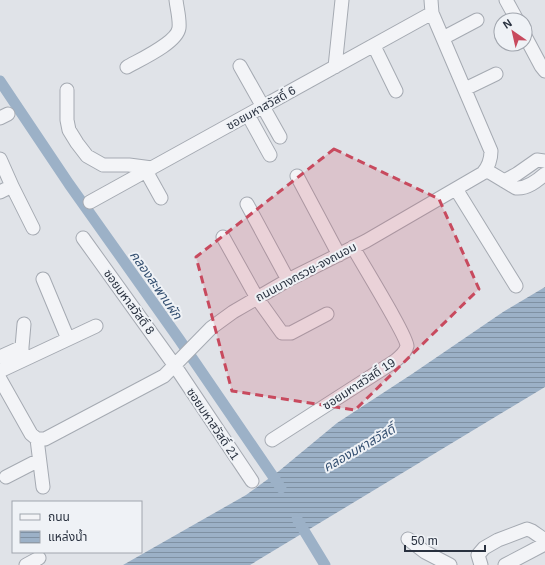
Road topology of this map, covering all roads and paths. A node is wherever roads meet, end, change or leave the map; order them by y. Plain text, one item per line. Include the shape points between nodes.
1 (176, 0) edge
2 (342, 0) edge
3 (506, 0) edge
4 (432, 4) edge
5 (513, 12) edge
6 (477, 20) dead end
7 (443, 38) junction
8 (374, 46) junction
9 (533, 51) edge
10 (240, 66) dead end
11 (127, 67) dead end
12 (335, 67) junction
13 (545, 71) edge
14 (496, 74) dead end
15 (465, 89) junction
16 (67, 90) dead end
17 (396, 91) dead end
18 (263, 107) junction
19 (248, 115) junction
20 (280, 137) dead end
21 (270, 155) dead end
22 (0, 160) edge
23 (545, 161) edge
24 (149, 170) junction
25 (486, 170) junction
26 (545, 174) edge
27 (297, 176) dead end
28 (504, 180) junction
29 (12, 186) junction
30 (456, 189) junction
31 (0, 192) edge
32 (161, 198) dead end
33 (90, 202) dead end
34 (247, 204) dead end
35 (33, 228) dead end
36 (223, 237) dead end
37 (83, 238) dead end
38 (353, 247) junction
39 (339, 255) junction
40 (43, 279) dead end
41 (288, 280) junction
42 (516, 286) dead end
43 (257, 298) junction
44 (326, 314) dead end
45 (24, 324) dead end
46 (96, 326) dead end
47 (68, 339) junction
48 (22, 354) junction
49 (0, 357) edge
50 (175, 366) junction
51 (0, 371) edge
52 (0, 379) edge
53 (37, 439) junction
54 (272, 440) dead end
55 (39, 460) junction
56 (6, 477) dead end
57 (252, 481) dead end
58 (43, 487) dead end
59 (408, 540) dead end
60 (545, 540) edge
61 (545, 544) edge
62 (39, 558) dead end
63 (26, 565) edge
64 (450, 565) edge
65 (480, 565) edge
66 (505, 565) edge

1 - 11 street via 178,34 172,41
2 - 12 street
3 - 5 street
4 - 7 street
4 - 8 street, ซอยมหาสวัสดิ์ 6
6 - 7 street
7 - 15 street
8 - 12 street, ซอยมหาสวัสดิ์ 6
8 - 17 street
9 - 13 street
10 - 18 street
12 - 18 street, ซอยมหาสวัสดิ์ 6
14 - 15 street
15 - 25 street via 492,151
16 - 24 street via 69,130 87,156 103,165 128,165
18 - 19 street, ซอยมหาสวัสดิ์ 6
18 - 20 street
19 - 21 street
19 - 24 street, ซอยมหาสวัสดิ์ 6
22 - 29 street
23 - 28 street via 537,160
24 - 32 street
24 - 33 street, ซอยมหาสวัสดิ์ 6
25 - 28 street
25 - 30 street, ถนนบางกรวย-จงถนอม
26 - 28 street via 521,189
27 - 39 street
29 - 31 street
29 - 35 street
30 - 38 street, ถนนบางกรวย-จงถนอม
30 - 42 street
34 - 41 street
36 - 43 street
37 - 50 street, ซอยมหาสวัสดิ์ 8
38 - 39 street, ถนนบางกรวย-จงถนอม
38 - 54 street, ซอยมหาสวัสดิ์ 19 via 398,325 407,348 395,361
39 - 41 street, ถนนบางกรวย-จงถนอม
40 - 47 street
41 - 43 street, ถนนบางกรวย-จงถนอม
43 - 44 street via 279,330 286,334
43 - 50 street, ถนนบางกรวย-จงถนอม via 218,323
45 - 48 street
46 - 47 street
47 - 48 street
48 - 49 street
48 - 51 street
50 - 53 street, ถนนบางกรวย-จงถนอม via 164,376 119,401 45,439
50 - 57 street, ซอยมหาสวัสดิ์ 21
52 - 53 street via 30,434
53 - 55 street
55 - 56 street
55 - 58 street
59 - 64 street
60 - 65 street via 527,529 507,536 484,548 478,555
61 - 66 street
62 - 63 street

